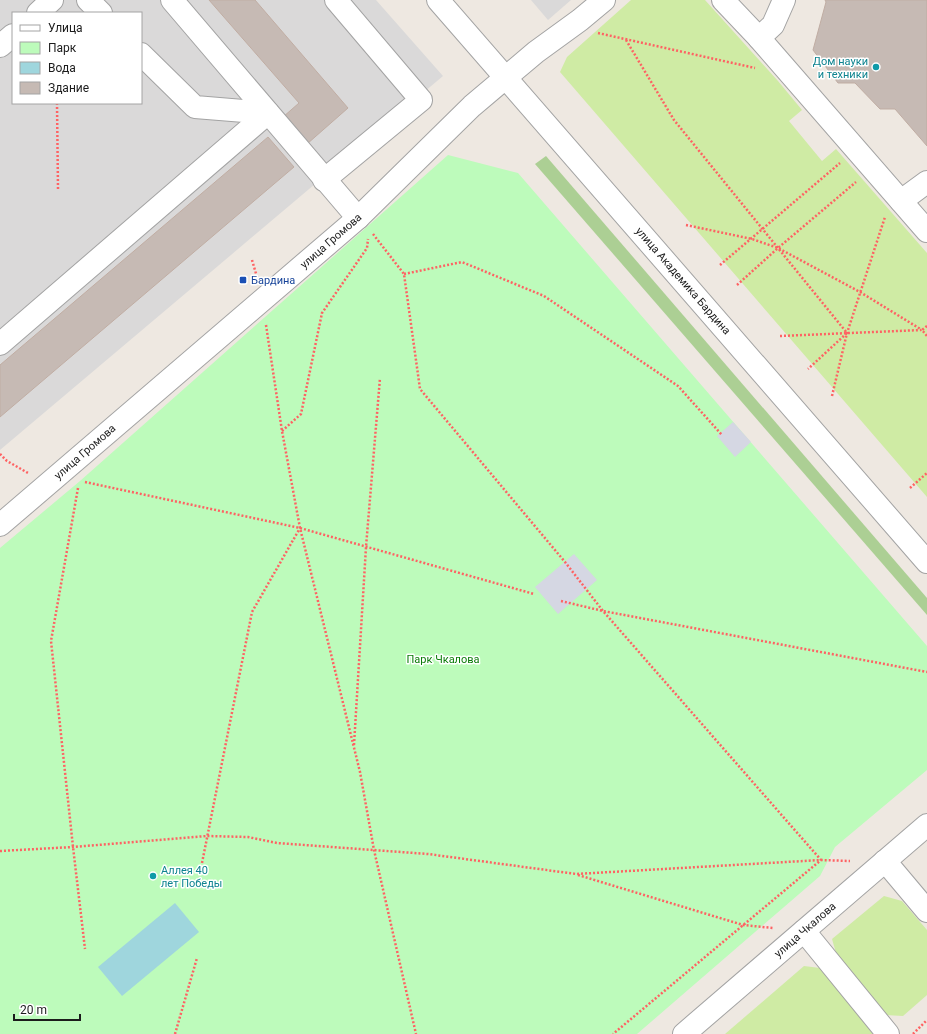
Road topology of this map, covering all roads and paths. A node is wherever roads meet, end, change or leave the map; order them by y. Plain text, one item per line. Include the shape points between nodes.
1 (52, 0) edge
2 (88, 0) edge
3 (172, 0) edge
4 (336, 0) edge
5 (438, 0) edge
6 (604, 0) edge
7 (723, 0) edge
8 (784, 0) edge
9 (39, 12) edge
10 (99, 12) edge
11 (597, 33) dead end
12 (12, 36) edge
13 (759, 38) junction
14 (626, 40) junction
15 (0, 46) edge
16 (142, 55) edge
17 (792, 76) junction
18 (506, 77) junction
19 (57, 104) edge
20 (268, 113) junction
21 (856, 150) junction
22 (872, 168) junction
23 (324, 180) junction
24 (927, 182) edge
25 (58, 189) dead end
26 (901, 201) junction
27 (686, 225) dead end
28 (365, 228) junction
29 (763, 230) junction
30 (927, 231) edge
31 (752, 239) junction
32 (778, 248) junction
33 (252, 260) dead end
34 (720, 265) dead end
35 (404, 274) junction
36 (737, 286) dead end
37 (860, 292) junction
38 (263, 301) junction
39 (927, 326) edge
40 (922, 330) junction
41 (847, 333) junction
42 (780, 336) dead end
43 (927, 336) edge
44 (0, 344) edge
45 (808, 369) dead end
46 (380, 378) dead end
47 (832, 396) dead end
48 (282, 431) junction
49 (722, 435) dead end
50 (0, 454) edge
51 (927, 473) edge
52 (47, 485) junction
53 (910, 488) dead end
54 (0, 525) edge
55 (300, 528) junction
56 (366, 547) junction
57 (927, 562) edge
58 (534, 594) dead end
59 (561, 601) dead end
60 (603, 611) junction
61 (927, 672) edge
62 (354, 748) junction
63 (927, 825) edge
64 (207, 836) junction
65 (73, 847) junction
66 (374, 850) junction
67 (0, 851) edge
68 (821, 860) junction
69 (885, 862) junction
70 (202, 863) dead end
71 (576, 874) junction
72 (927, 911) edge
73 (743, 925) junction
74 (804, 931) junction
75 (85, 949) dead end
76 (197, 958) dead end
77 (927, 1020) edge
78 (175, 1034) edge
79 (416, 1034) edge
80 (613, 1034) edge
81 (684, 1034) edge
82 (888, 1034) edge
83 (913, 1034) edge

1 - 9 street
2 - 10 street
3 - 20 street
4 - 23 street via 421,100
5 - 18 street, улица Академика Бардина
6 - 18 street, улица Громова
7 - 13 street
8 - 13 street via 773,25
11 - 14 path
12 - 15 street
13 - 17 street
14 - 17 path
14 - 29 path via 674,120
16 - 20 street via 195,107
17 - 21 street
18 - 28 street, улица Громова via 472,106
18 - 57 street, улица Академика Бардина
19 - 25 path
20 - 23 street
20 - 44 street
21 - 22 street
21 - 29 path
22 - 26 street
22 - 32 path
23 - 28 street
24 - 26 street
26 - 30 street
26 - 37 path via 884,218
27 - 31 path
28 - 35 path
28 - 38 street, улица Громова
28 - 48 path via 367,248 322,314 301,414
29 - 31 path
29 - 32 path
31 - 32 path
31 - 34 path
32 - 36 path
32 - 37 path
32 - 41 path
33 - 38 path
35 - 49 path via 462,262 544,296 678,386
35 - 60 path via 420,389
37 - 40 path
37 - 41 path
38 - 48 path
38 - 52 street, улица Громова
39 - 40 path
40 - 41 path
40 - 43 path
41 - 42 path
41 - 45 path
41 - 47 path
46 - 56 path
48 - 55 path
50 - 52 path
51 - 53 path
52 - 54 street, улица Громова
55 - 56 path
55 - 62 path
55 - 64 path via 252,612
55 - 65 path via 80,481 51,641
56 - 58 path
56 - 62 path
59 - 60 path
60 - 61 path
60 - 68 path
62 - 66 path
63 - 69 street, улица Чкалова
64 - 65 path
64 - 66 path via 248,837
64 - 70 path
65 - 67 path
65 - 75 path
66 - 71 path via 428,854
66 - 79 path
68 - 69 path
68 - 71 path
68 - 73 path
69 - 72 street
69 - 74 street, улица Чкалова
71 - 73 path
73 - 74 path
73 - 80 path
74 - 81 street, улица Чкалова
74 - 82 street
76 - 78 path
77 - 83 path

